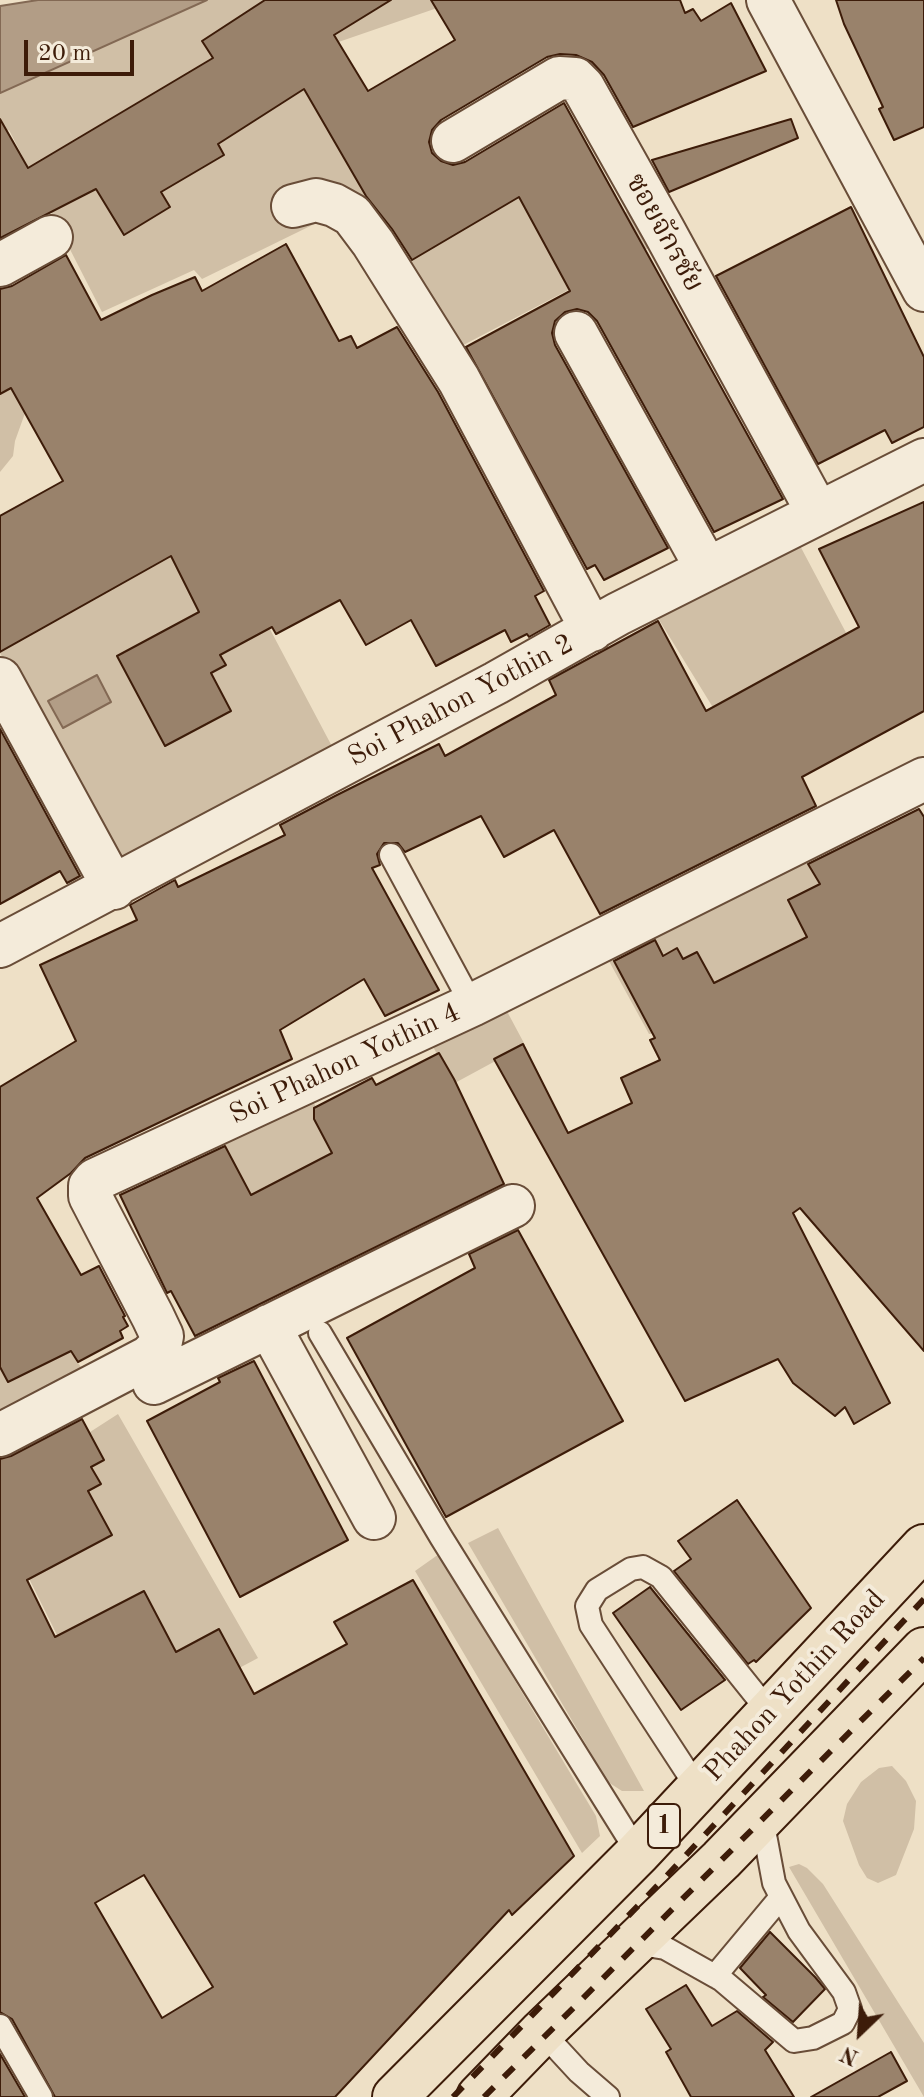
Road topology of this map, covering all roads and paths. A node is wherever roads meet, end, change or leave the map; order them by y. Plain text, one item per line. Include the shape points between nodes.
1 (768, 0) edge
2 (453, 141) dead end
3 (293, 206) dead end
4 (51, 237) dead end
5 (0, 265) edge
6 (924, 290) edge
7 (576, 333) dead end
8 (924, 460) edge
9 (818, 513) junction
10 (707, 569) junction
11 (592, 630) junction
12 (0, 679) edge
13 (924, 779) edge
14 (391, 855) dead end
15 (114, 888) junction
16 (0, 946) edge
17 (472, 1005) junction
18 (513, 1206) dead end
19 (269, 1326) junction
20 (320, 1333) dead end
21 (165, 1366) junction
22 (0, 1435) edge
23 (374, 1518) dead end
24 (924, 1547) edge
25 (924, 1650) edge
26 (770, 1713) junction
27 (698, 1789) junction
28 (762, 1819) junction
29 (638, 1853) junction
30 (781, 1897) junction
31 (634, 1943) junction
32 (715, 1976) junction
33 (476, 2017) junction
34 (0, 2026) edge
35 (528, 2046) junction
36 (41, 2097) edge
37 (395, 2097) edge
38 (479, 2097) edge
39 (608, 2097) edge

1 - 6 street
2 - 9 street, ซอยจักรชัย via 559,78 575,79 583,87
3 - 11 street via 316,200 334,205 352,215 373,243 459,380
4 - 5 street
7 - 10 street
8 - 9 street, Soi Phahon Yothin 2
9 - 10 street, Soi Phahon Yothin 2
10 - 11 street, Soi Phahon Yothin 2
11 - 15 street, Soi Phahon Yothin 2
12 - 15 street
13 - 17 street, Soi Phahon Yothin 4
14 - 17 lane
15 - 16 street, Soi Phahon Yothin 2
17 - 21 street, Soi Phahon Yothin 4 via 95,1180 90,1196 162,1336
18 - 19 street
19 - 21 street
19 - 23 street
20 - 29 lane
21 - 22 street via 149,1357
24 - 26 main road, Phahon Yothin Road / 1
25 - 28 main road, 1
26 - 27 main road, Phahon Yothin Road / 1
26 - 27 lane via 661,1577 643,1567 631,1569 597,1590 587,1606 591,1625
27 - 29 main road, Phahon Yothin Road / 1
28 - 30 lane
28 - 31 main road, 1
29 - 33 main road, Phahon Yothin Road / 1
30 - 32 lane
30 - 32 lane via 804,1953 844,1992 850,2009 843,2023 794,2041 762,2003
31 - 32 lane via 665,1948
31 - 35 main road, 1
33 - 35 main road
33 - 37 main road, Phahon Yothin Road / 1
34 - 36 lane
35 - 38 main road, 1
35 - 39 lane via 579,2072

